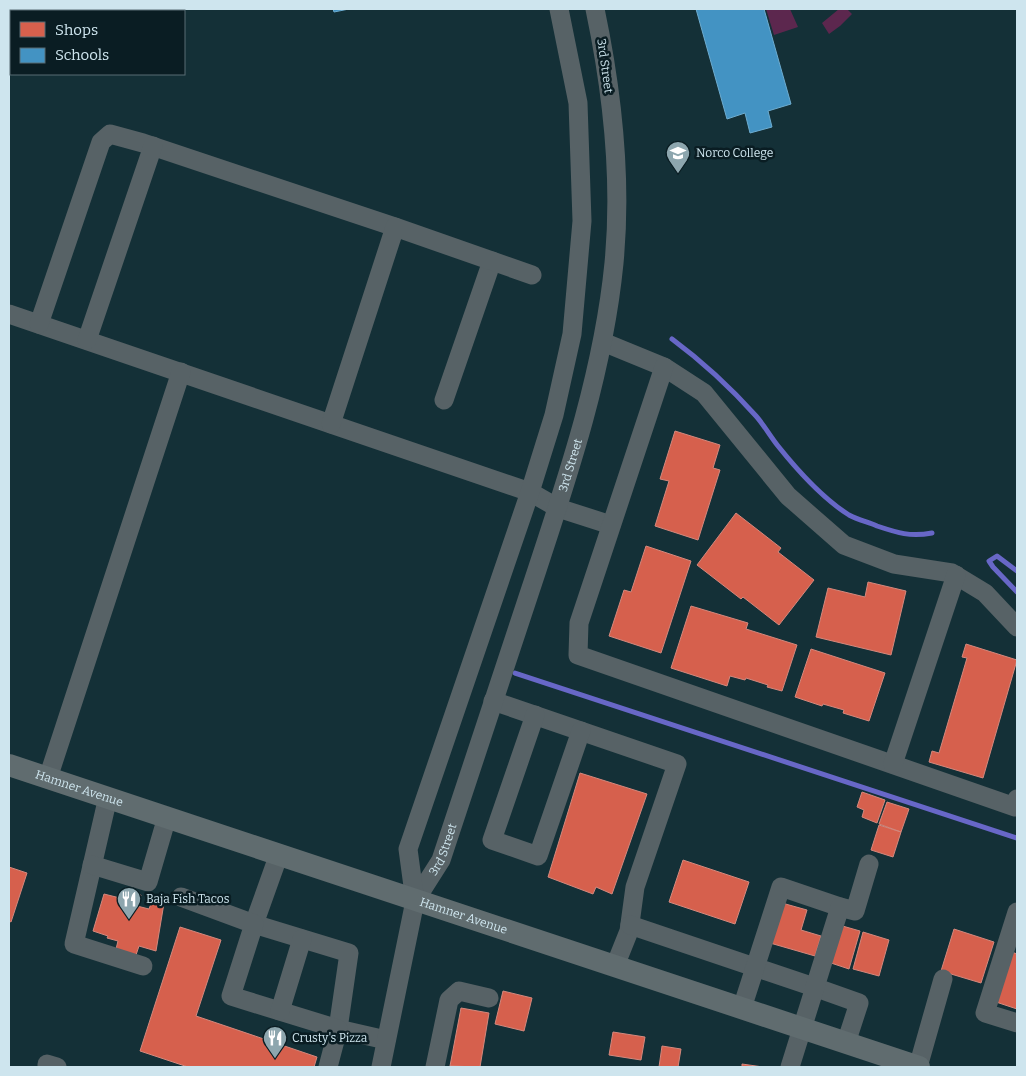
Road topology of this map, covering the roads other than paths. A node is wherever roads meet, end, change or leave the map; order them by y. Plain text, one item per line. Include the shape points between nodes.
1 (559, 9) edge
2 (595, 9) edge
3 (153, 146) junction
4 (395, 227) junction
5 (492, 262) junction
6 (532, 275) dead end
7 (10, 317) edge
8 (38, 324) junction
9 (86, 340) junction
10 (603, 342) junction
11 (664, 367) junction
12 (181, 372) junction
13 (444, 400) dead end
14 (331, 424) junction
15 (530, 492) junction
16 (558, 508) junction
17 (611, 524) junction
18 (956, 575) junction
19 (1017, 627) edge
20 (493, 700) junction
21 (535, 715) junction
22 (581, 731) junction
23 (893, 764) junction
24 (9, 765) edge
25 (48, 778) junction
26 (108, 797) junction
27 (1017, 799) edge
28 (167, 817) junction
29 (279, 854) junction
30 (869, 864) dead end
31 (92, 865) junction
32 (181, 897) dead end
33 (415, 901) junction
34 (840, 907) junction
35 (1017, 912) edge
36 (254, 924) junction
37 (630, 925) junction
38 (302, 938) junction
39 (142, 966) dead end
40 (615, 966) junction
41 (755, 967) junction
42 (943, 979) dead end
43 (814, 987) junction
44 (489, 998) dead end
45 (742, 1008) junction
46 (280, 1011) junction
47 (1017, 1023) edge
48 (801, 1028) junction
49 (338, 1029) junction
50 (386, 1040) junction
51 (846, 1043) junction
52 (47, 1067) edge
53 (57, 1067) edge
54 (328, 1067) edge
55 (381, 1067) edge
56 (436, 1067) edge
57 (790, 1067) edge
58 (919, 1067) edge

1 - 15 street, 3rd Street via 578,103 582,230 572,334 554,415
2 - 10 street, 3rd Street via 612,122 617,206 614,263
3 - 4 street
3 - 8 street via 110,134 101,142
3 - 9 street
4 - 5 street
4 - 14 street
5 - 6 street
5 - 13 street
7 - 8 street
8 - 9 street
9 - 12 street
10 - 11 street
10 - 16 street, 3rd Street
11 - 17 street
11 - 18 street via 704,393 788,496 844,545 894,564
12 - 14 street
12 - 25 street
14 - 15 street
15 - 16 street
15 - 33 street, 3rd Street via 408,849
16 - 17 street
16 - 20 street, 3rd Street
17 - 23 street via 579,623 578,655
18 - 19 street via 984,593
18 - 23 street
20 - 21 street
20 - 33 street, 3rd Street via 441,860
21 - 22 street
21 - 22 street via 492,840 538,856
22 - 37 street via 677,764 635,887
23 - 27 street via 1015,807
24 - 25 main road, Hamner Avenue
25 - 26 main road, Hamner Avenue
26 - 28 main road, Hamner Avenue
26 - 31 street
28 - 29 main road, Hamner Avenue
28 - 31 street via 148,882
29 - 33 main road, Hamner Avenue
29 - 36 street
30 - 34 street via 855,911
31 - 39 street via 74,944
32 - 36 street
33 - 40 main road, Hamner Avenue
33 - 50 street, 3rd Street
34 - 41 street via 780,887
34 - 43 street
35 - 47 street via 985,1013
36 - 38 street
36 - 46 street via 231,996
37 - 40 street
37 - 41 street
38 - 46 street
38 - 49 street via 350,953
40 - 45 main road, Hamner Avenue
41 - 43 street
41 - 45 street
42 - 58 street
43 - 48 street
43 - 51 street via 859,1003
44 - 56 street via 460,991 449,1000
45 - 48 main road, Hamner Avenue
46 - 49 street
48 - 51 main road, Hamner Avenue
48 - 57 street
49 - 50 street
49 - 54 street
50 - 55 street, 3rd Street
51 - 58 main road, Hamner Avenue
52 - 53 street via 48,1064

